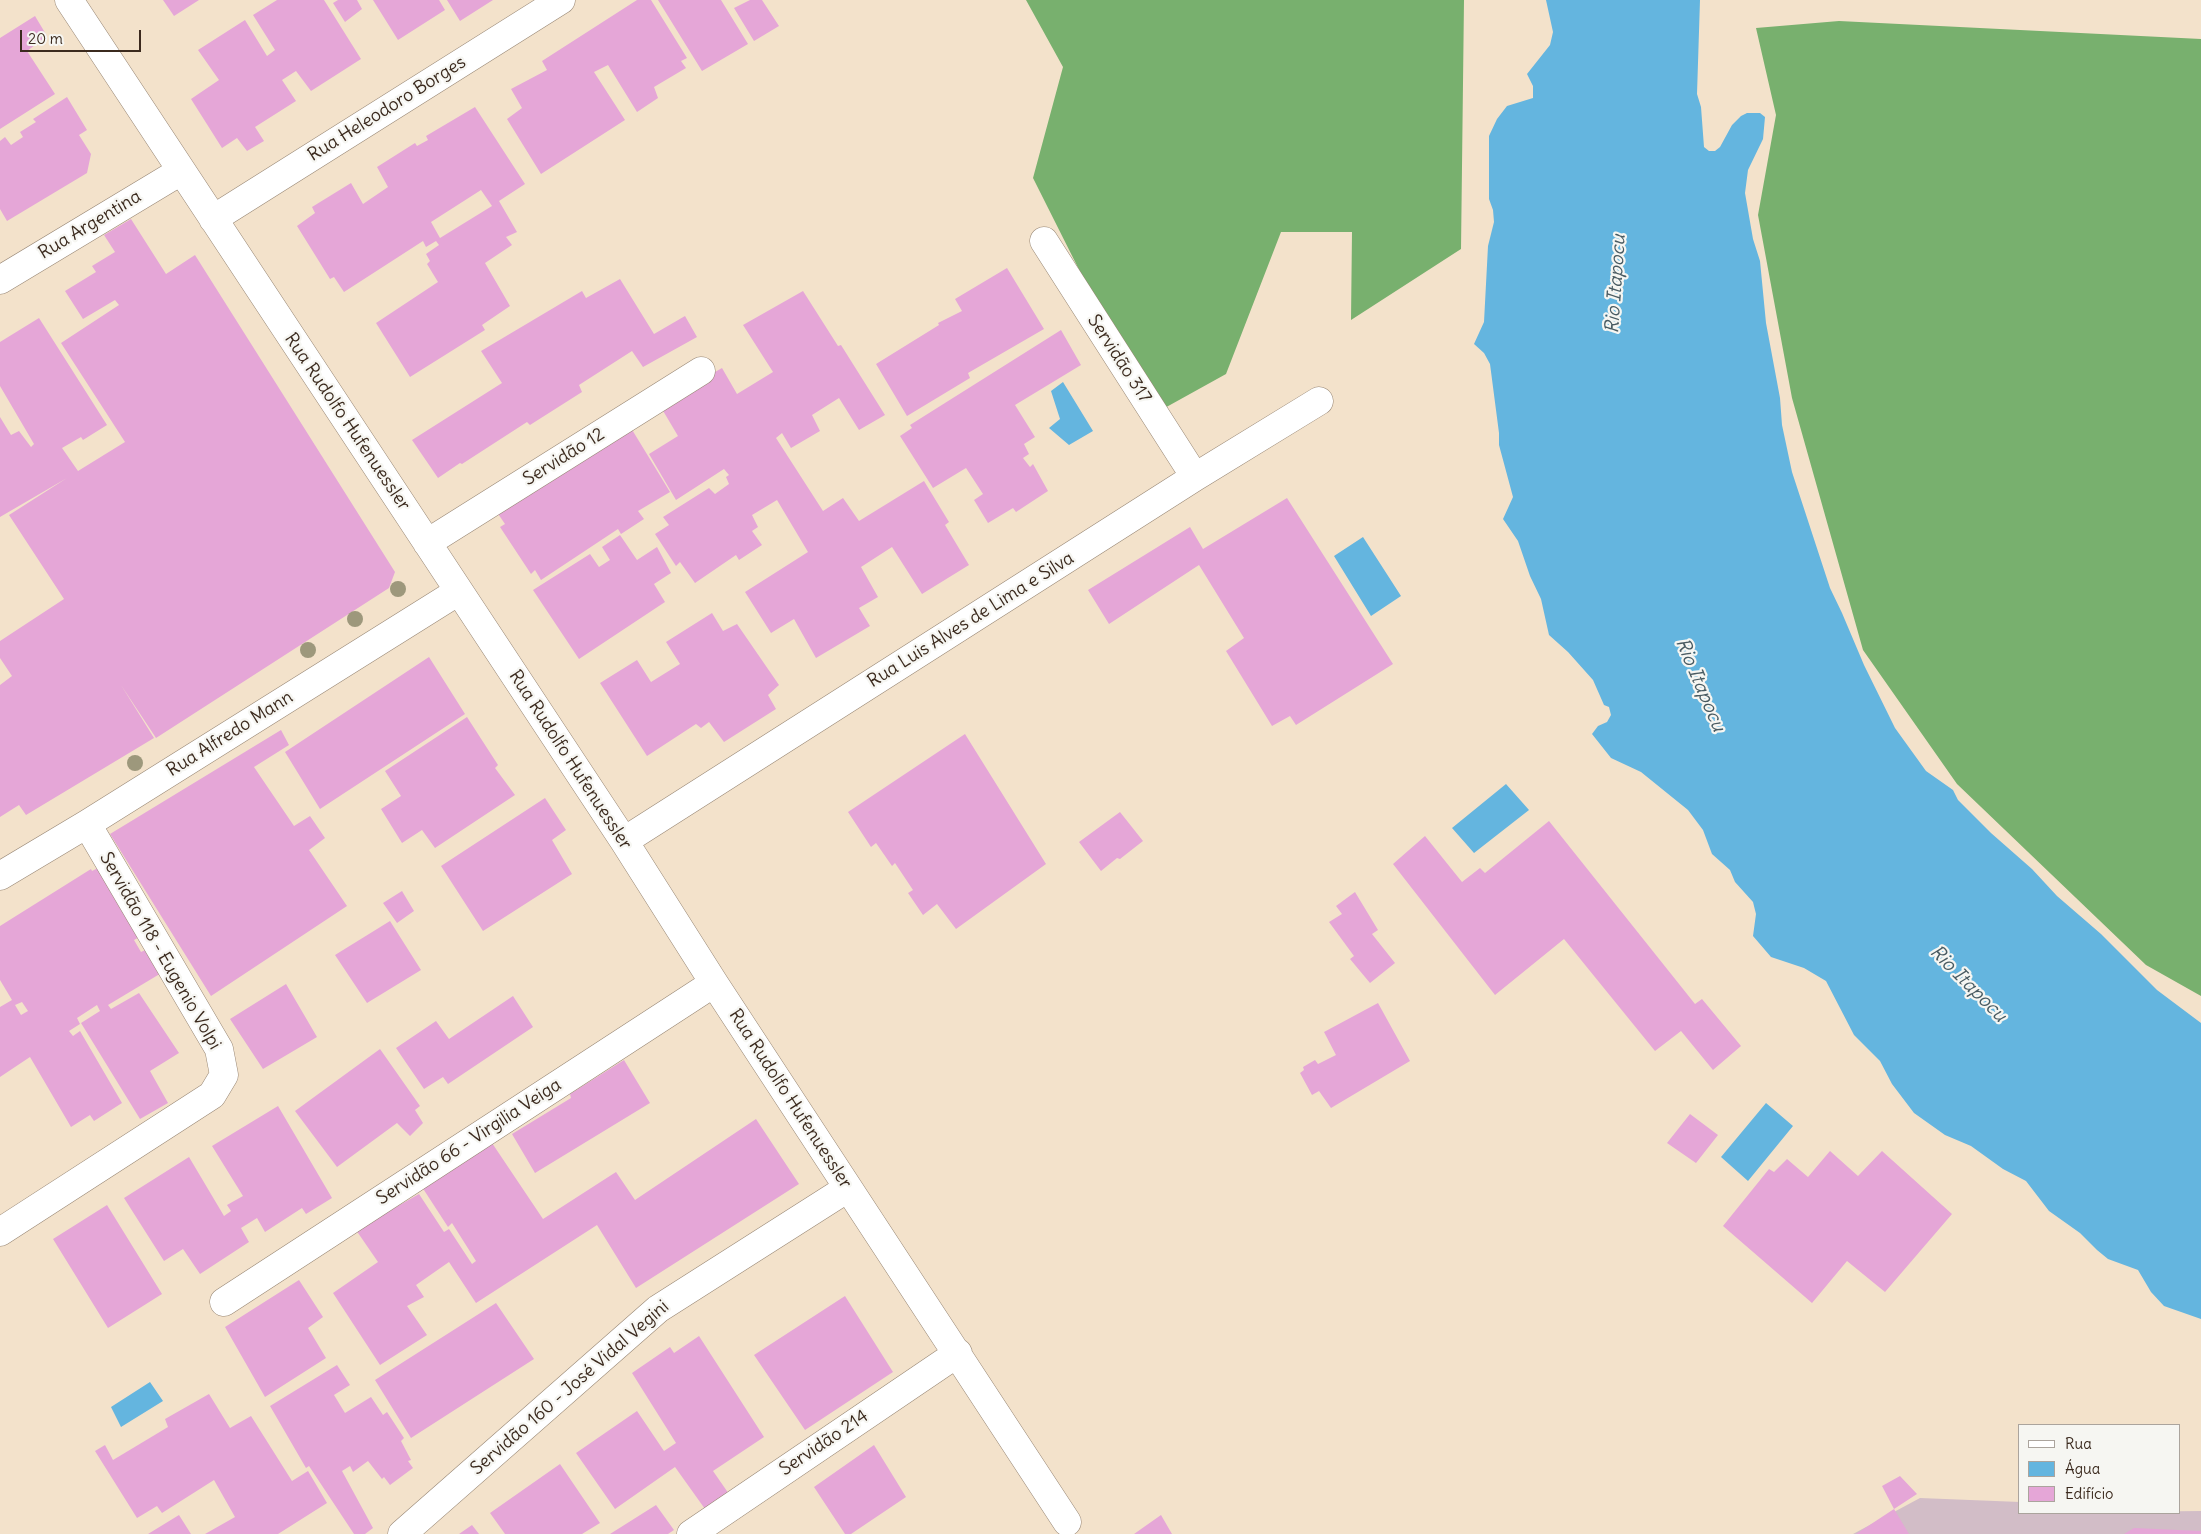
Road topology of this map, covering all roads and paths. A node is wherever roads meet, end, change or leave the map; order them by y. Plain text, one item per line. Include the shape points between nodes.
1 (69, 0) edge
2 (561, 0) edge
3 (180, 171) junction
4 (213, 219) junction
5 (1044, 241) dead end
6 (0, 280) edge
7 (701, 371) dead end
8 (1319, 401) dead end
9 (1195, 477) junction
10 (427, 543) junction
11 (458, 591) junction
12 (87, 824) junction
13 (624, 841) junction
14 (0, 876) edge
15 (714, 983) junction
16 (848, 1188) junction
17 (0, 1232) edge
18 (224, 1302) dead end
19 (958, 1353) junction
20 (1067, 1522) dead end
21 (402, 1534) edge
22 (691, 1534) edge

1 - 3 street, Rua Rudolfo Hufenuessler
2 - 4 street, Rua Heleodoro Borges
3 - 4 street, Rua Rudolfo Hufenuessler
3 - 6 street, Rua Argentina
4 - 10 street, Rua Rudolfo Hufenuessler
5 - 9 street, Servidão 317
7 - 10 street, Servidão 12
8 - 9 street, Rua Luis Alves de Lima e Silva
9 - 13 street, Rua Luis Alves de Lima e Silva
10 - 11 street, Rua Rudolfo Hufenuessler
11 - 12 street, Rua Alfredo Mann
11 - 13 street, Rua Rudolfo Hufenuessler
12 - 14 street, Rua Alfredo Mann
12 - 17 street, Servidão 118 - Eugenio Volpi via 219,1049 224,1075 212,1095
13 - 15 street, Rua Rudolfo Hufenuessler
15 - 16 street, Rua Rudolfo Hufenuessler
15 - 18 street, Servidão 66 - Virgilia Veiga
16 - 19 street, Rua Rudolfo Hufenuessler
16 - 21 street, Servidão 160 - José Vidal Vegini via 658,1309
19 - 20 street, Rua Rudolfo Hufenuessler
19 - 22 street, Servidão 214

